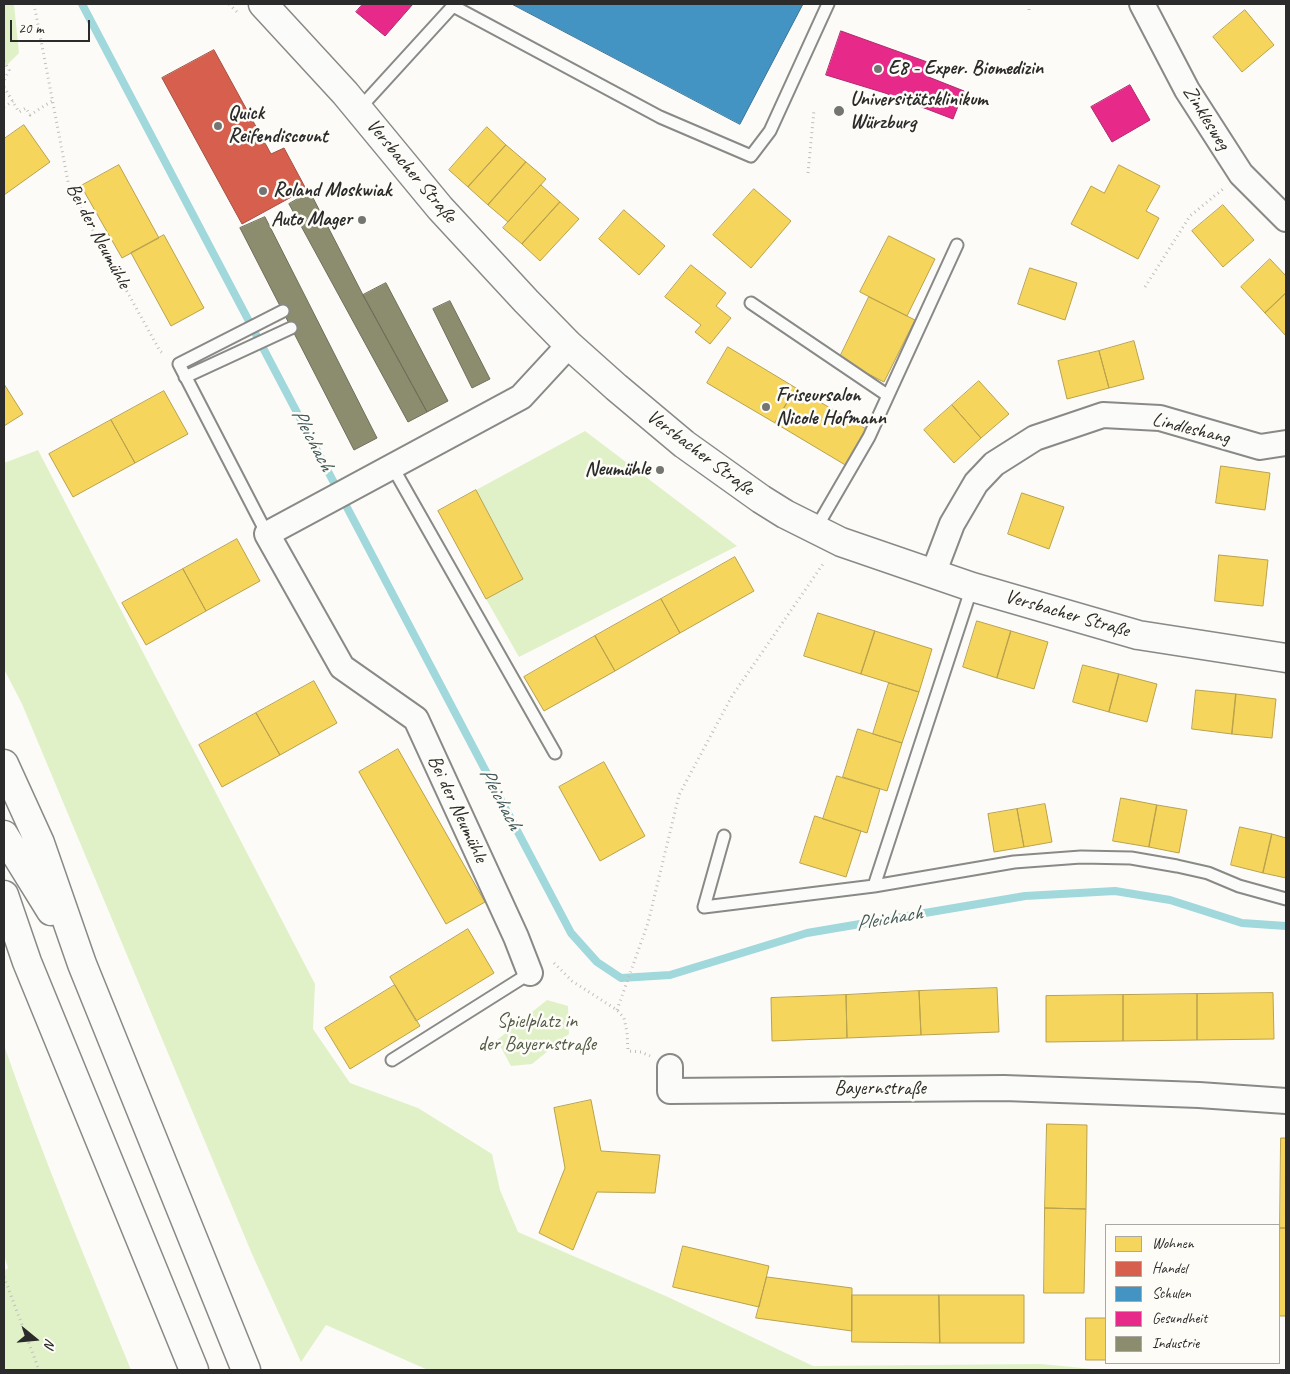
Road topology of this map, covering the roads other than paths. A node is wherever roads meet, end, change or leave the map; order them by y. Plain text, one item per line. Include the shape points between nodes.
1 (263, 4) edge
2 (828, 4) edge
3 (1142, 4) edge
4 (359, 109) junction
5 (1286, 219) edge
6 (957, 245) dead end
7 (751, 303) dead end
8 (283, 311) dead end
9 (292, 328) dead end
10 (569, 345) junction
11 (185, 377) junction
12 (887, 396) junction
13 (1286, 443) edge
14 (392, 466) junction
15 (815, 530) junction
16 (267, 534) junction
17 (933, 574) junction
18 (972, 587) junction
19 (1286, 658) edge
20 (555, 753) dead end
21 (4, 764) edge
22 (4, 834) edge
23 (724, 836) dead end
24 (874, 886) junction
25 (4, 895) edge
26 (1286, 899) edge
27 (4, 925) edge
28 (27, 962) junction
29 (82, 964) junction
30 (530, 973) joint
31 (392, 1060) dead end
32 (670, 1067) road end
33 (1286, 1101) edge
34 (194, 1370) edge
35 (246, 1370) edge

1 - 4 main road, Versbacher Straße
2 - 4 lane via 770,131 751,156 660,116 453,6
3 - 5 street, Zinklesweg via 1187,90 1241,174
4 - 10 main road, Versbacher Straße via 440,208
6 - 12 lane
7 - 12 lane
8 - 11 lane, Bei der Neumühle via 179,364
9 - 11 lane
10 - 14 street via 521,397
10 - 15 main road, Versbacher Straße via 699,455 761,499
11 - 16 lane, Bei der Neumühle
12 - 15 lane via 869,437
13 - 17 street, Lindleshang via 1260,447 1160,418 1103,416 1035,438 994,464 976,483 952,524
14 - 16 street
14 - 20 lane
15 - 17 main road, Versbacher Straße
16 - 30 street, Bei der Neumühle via 342,666 416,719
17 - 18 main road, Versbacher Straße
18 - 19 main road, Versbacher Straße via 1138,635
18 - 24 lane
21 - 29 main road via 40,843
22 - 29 main road
23 - 24 lane via 704,907
24 - 26 lane via 1014,862 1081,857 1131,858 1208,873 1239,886
25 - 28 main road
27 - 28 main road
28 - 34 main road
29 - 35 main road
30 - 31 lane, Bei der Neumühle
32 - 33 street, Bayernstraße via 670,1091 1004,1088 1199,1094

